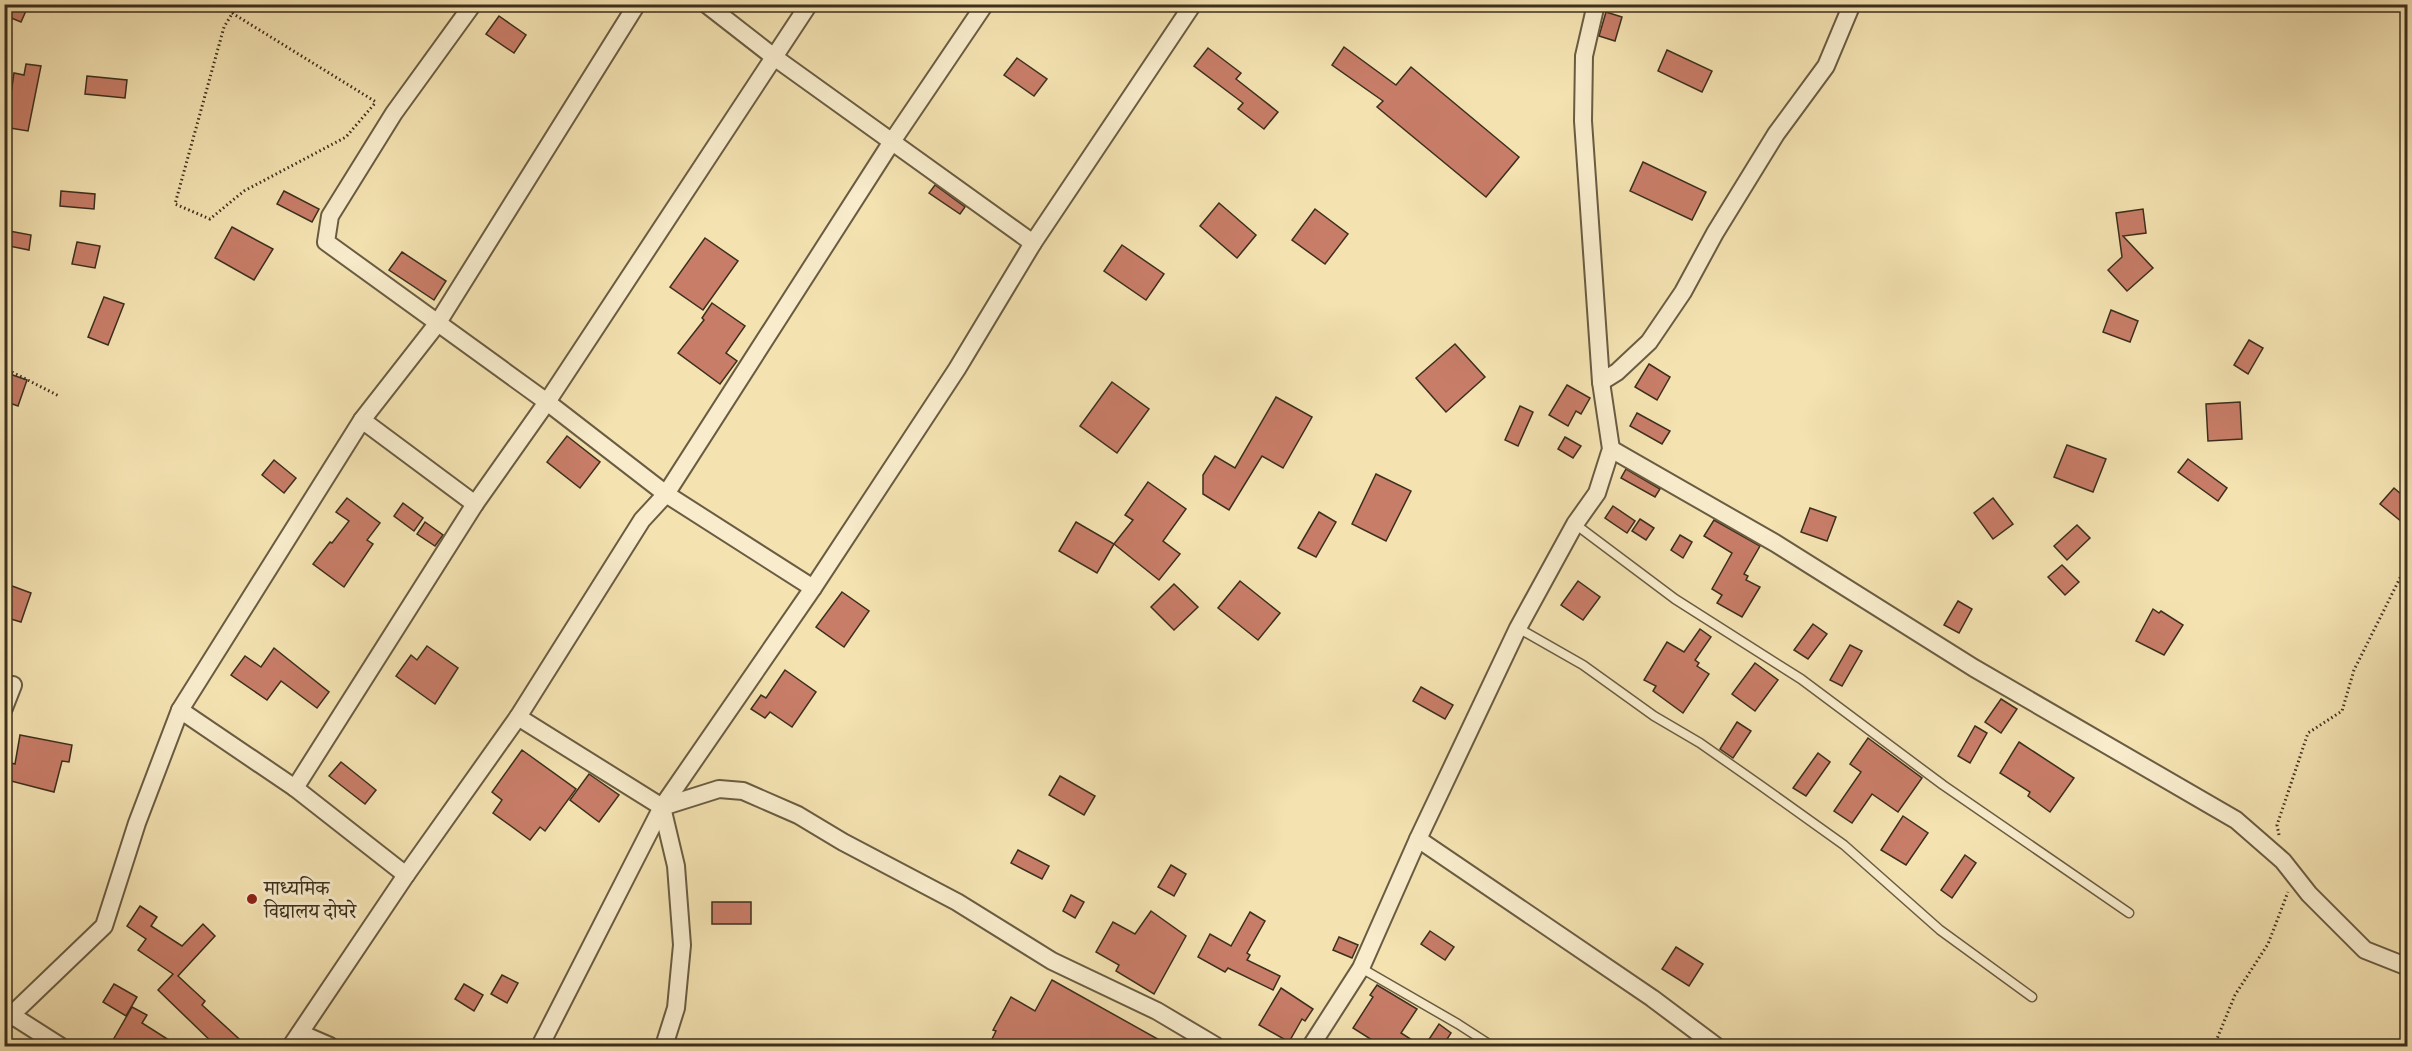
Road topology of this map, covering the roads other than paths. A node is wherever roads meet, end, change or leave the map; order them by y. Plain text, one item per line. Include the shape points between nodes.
1 (473, 4) edge
2 (637, 4) edge
3 (706, 4) edge
4 (809, 4) edge
5 (985, 4) edge
6 (1193, 4) edge
7 (1596, 4) edge
8 (1852, 4) edge
9 (774, 57) junction
10 (891, 143) junction
11 (1033, 243) junction
12 (437, 324) junction
13 (1601, 382) junction
14 (547, 402) junction
15 (362, 420) junction
16 (1611, 449) junction
17 (666, 494) junction
18 (475, 504) junction
19 (1575, 524) junction
20 (813, 588) junction
21 (1518, 628) junction
22 (13, 685) dead end
23 (4, 708) edge
24 (180, 710) junction
25 (518, 717) junction
26 (295, 788) junction
27 (662, 807) junction
28 (1418, 839) junction
29 (406, 875) junction
30 (2129, 913) dead end
31 (2408, 967) edge
32 (1361, 968) junction
33 (2032, 997) dead end
34 (9, 1019) edge
35 (296, 1040) edge
36 (60, 1047) edge
37 (330, 1047) edge
38 (540, 1047) edge
39 (664, 1047) edge
40 (1216, 1047) edge
41 (1311, 1047) edge
42 (1492, 1047) edge
43 (1716, 1047) edge

1 - 12 street via 394,113 330,216 326,242
2 - 12 street
3 - 9 street
4 - 9 street
5 - 10 street
6 - 11 street
7 - 13 street via 1584,56 1583,121
8 - 13 street via 1826,66 1776,134 1683,292 1649,342
9 - 10 street
9 - 14 street
10 - 11 street
10 - 17 street
11 - 20 street via 957,369
12 - 14 street
12 - 15 street
13 - 16 street
14 - 17 street
14 - 18 street
15 - 18 street
15 - 24 street
16 - 19 street via 1597,493
16 - 31 street via 1776,543 1974,669 2236,820 2283,861 2309,894 2365,950
17 - 20 street
17 - 25 street via 642,520
18 - 26 street
19 - 21 street
19 - 30 lane via 1675,599 1801,679 1943,785
20 - 27 street
21 - 28 street
21 - 33 lane via 1583,665 1844,845 1940,930
22 - 23 street
24 - 26 street
24 - 34 street via 137,823 104,926
25 - 27 street
25 - 29 street
26 - 29 street
27 - 38 street
27 - 39 street via 676,866 682,945 676,1008
27 - 40 street via 719,789 743,791 798,815 957,902 1052,961 1157,1011
28 - 32 street
28 - 43 street via 1652,998
29 - 35 street
32 - 41 street
32 - 42 lane
34 - 36 street
35 - 37 street

